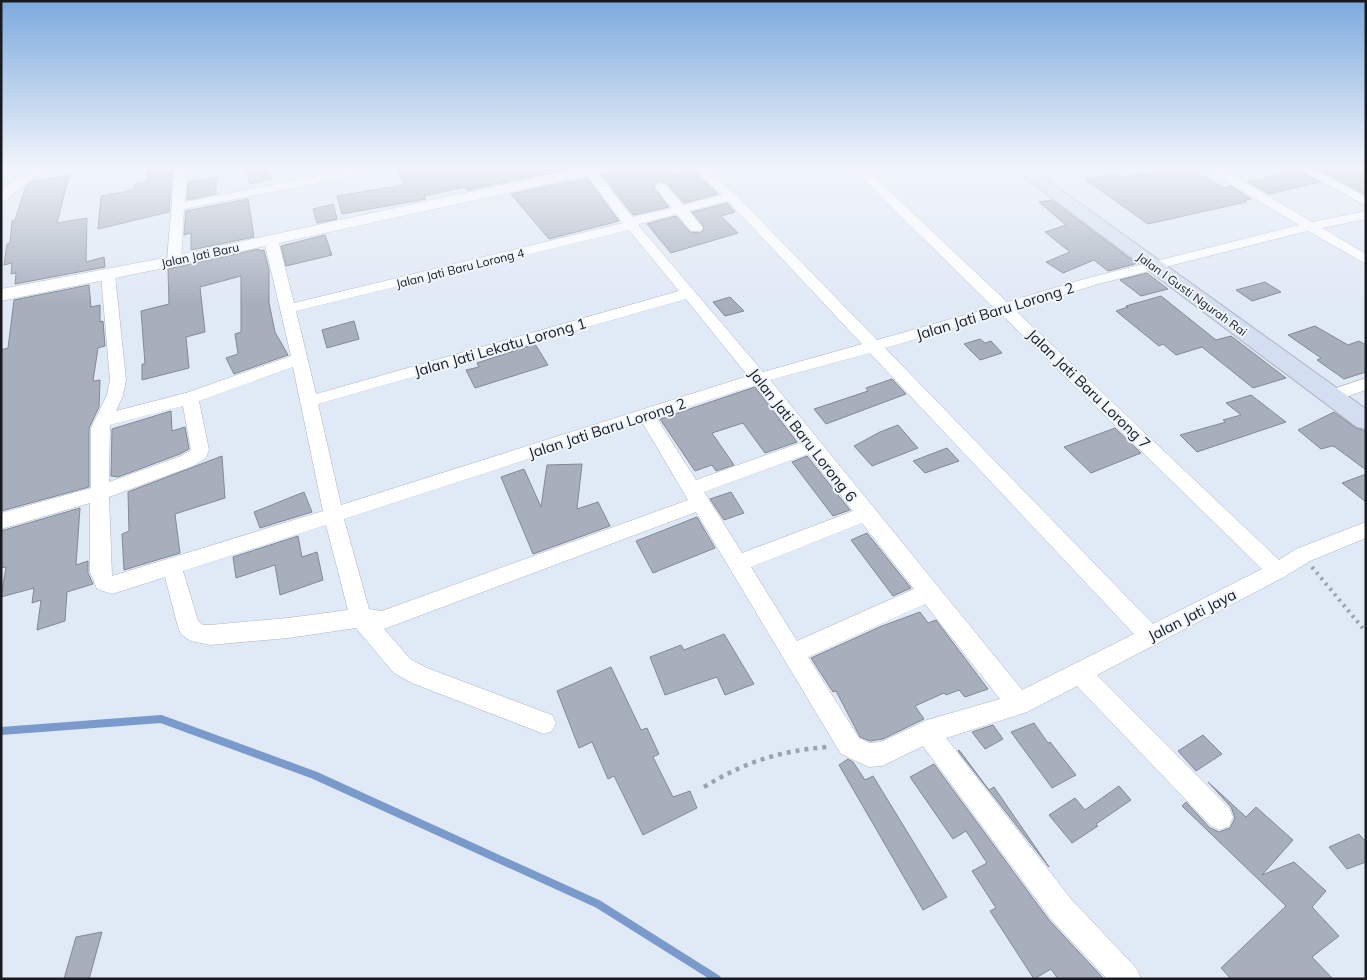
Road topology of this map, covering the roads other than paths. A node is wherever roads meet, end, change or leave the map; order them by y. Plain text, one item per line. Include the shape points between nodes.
1 (177, 213) edge
2 (393, 213) edge
3 (623, 213) edge
4 (670, 213) edge
5 (682, 213) edge
6 (746, 213) edge
7 (904, 213) edge
8 (1082, 213) edge
9 (1289, 213) edge
10 (1366, 215) edge
11 (631, 224) junction
12 (1311, 226) junction
13 (696, 228) dead end
14 (271, 240) junction
15 (1366, 260) edge
16 (174, 261) junction
17 (1153, 265) junction
18 (108, 275) junction
19 (690, 293) junction
20 (1, 296) edge
21 (1003, 308) junction
22 (287, 309) junction
23 (874, 346) junction
24 (298, 360) junction
25 (759, 378) junction
26 (1366, 384) edge
27 (1332, 396) junction
28 (190, 398) junction
29 (310, 400) junction
30 (646, 415) junction
31 (103, 421) junction
32 (1366, 421) edge
33 (810, 446) junction
34 (100, 493) junction
35 (696, 496) junction
36 (866, 514) junction
37 (333, 515) junction
38 (1, 521) edge
39 (1366, 530) edge
40 (737, 564) junction
41 (172, 566) junction
42 (1277, 571) junction
43 (928, 593) junction
44 (361, 618) junction
45 (1150, 636) junction
46 (792, 654) junction
47 (1080, 673) junction
48 (1019, 704) junction
49 (544, 723) dead end
50 (927, 732) junction
51 (1220, 817) dead end
52 (1127, 979) edge

1 - 16 street
2 - 14 street, Jalan Jati Baru
3 - 11 street, Jalan Jati Baru Lorong 6
4 - 11 street, Jalan Jati Baru Lorong 4
5 - 13 street
6 - 23 street
7 - 21 street, Jalan Jati Baru Lorong 7
8 - 17 main road, Jalan I Gusti Ngurah Rai
9 - 12 street
10 - 12 street, Jalan Jati Baru Lorong 2
11 - 19 street, Jalan Jati Baru Lorong 6
11 - 22 street, Jalan Jati Baru Lorong 4
12 - 15 street
12 - 17 street, Jalan Jati Baru Lorong 2
14 - 16 street, Jalan Jati Baru
14 - 22 street
16 - 18 street, Jalan Jati Baru
17 - 21 street, Jalan Jati Baru Lorong 2
17 - 27 main road, Jalan I Gusti Ngurah Rai
18 - 20 street, Jalan Jati Baru
18 - 31 street via 118,380
19 - 25 street, Jalan Jati Baru Lorong 6
19 - 29 street, Jalan Jati Lekatu Lorong 1
21 - 23 street, Jalan Jati Baru Lorong 2
21 - 42 street, Jalan Jati Baru Lorong 7
22 - 24 street
23 - 25 street, Jalan Jati Baru Lorong 2
23 - 45 street
24 - 28 street
24 - 29 street
25 - 30 street, Jalan Jati Baru Lorong 2
25 - 33 street, Jalan Jati Baru Lorong 6
26 - 27 street
27 - 32 main road, Jalan I Gusti Ngurah Rai
28 - 31 street
28 - 34 street via 199,454
29 - 37 street
30 - 35 street
30 - 37 street, Jalan Jati Baru Lorong 2
31 - 34 street via 100,428
33 - 35 street
33 - 36 street, Jalan Jati Baru Lorong 6
34 - 38 street
34 - 41 street, Jalan Jati Baru Lorong 2 via 100,572 104,583 112,584
35 - 40 street
35 - 44 street via 391,618
36 - 40 street
36 - 43 street, Jalan Jati Baru Lorong 6
37 - 41 street, Jalan Jati Baru Lorong 2
37 - 44 street
39 - 42 street, Jalan Jati Jaya via 1303,555
40 - 46 street
41 - 44 street via 189,627 199,634 288,628
42 - 45 street, Jalan Jati Jaya
43 - 46 street
43 - 48 street, Jalan Jati Baru Lorong 6
44 - 49 street via 402,666 420,676
45 - 47 street, Jalan Jati Jaya
46 - 50 street via 850,746 869,755 882,754
47 - 48 street, Jalan Jati Jaya
47 - 51 street
48 - 50 street
50 - 52 street via 1061,909

